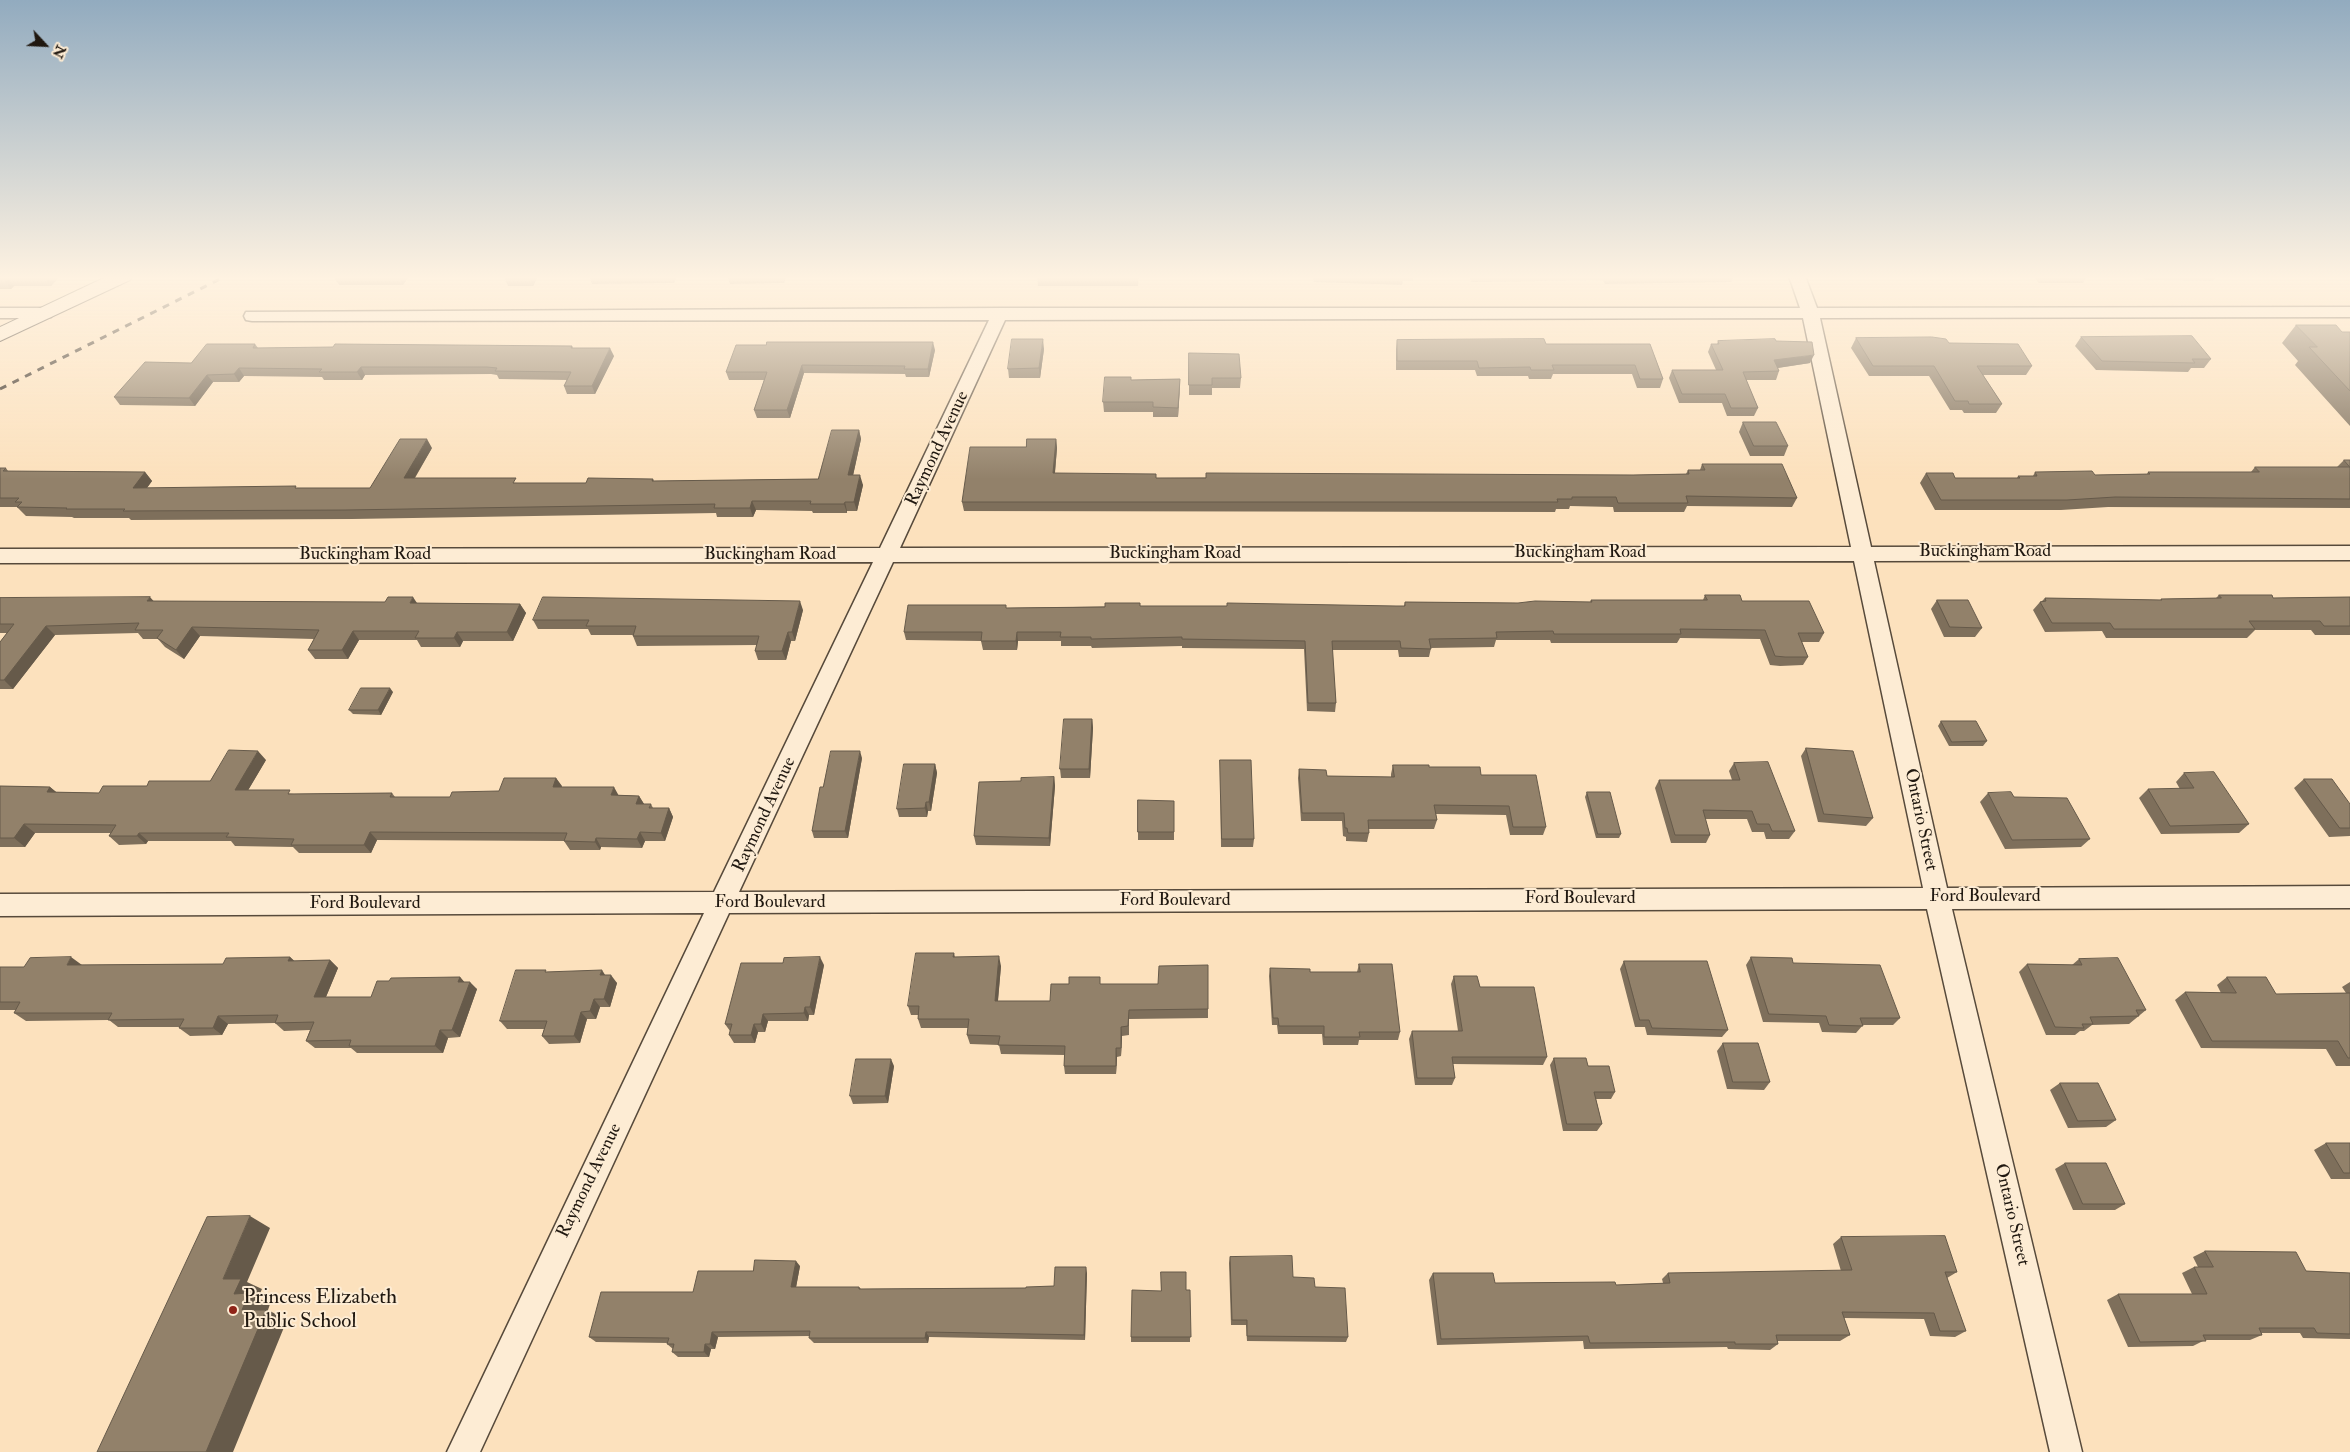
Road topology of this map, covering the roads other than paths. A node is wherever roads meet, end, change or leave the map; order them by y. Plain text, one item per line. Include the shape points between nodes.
1 (986, 344) edge
2 (1817, 344) edge
3 (1861, 552) junction
4 (2350, 552) edge
5 (889, 554) junction
6 (0, 556) edge
7 (1937, 897) junction
8 (2350, 897) edge
9 (723, 904) junction
10 (0, 905) edge
11 (463, 1452) edge
12 (2066, 1452) edge

1 - 5 street, Raymond Avenue
2 - 3 street, Ontario Street
3 - 4 street, Buckingham Road
3 - 5 street, Buckingham Road
3 - 7 street, Ontario Street
5 - 6 street, Buckingham Road
5 - 9 street, Raymond Avenue
7 - 8 street, Ford Boulevard
7 - 9 street, Ford Boulevard
7 - 12 street, Ontario Street
9 - 10 street, Ford Boulevard
9 - 11 street, Raymond Avenue

